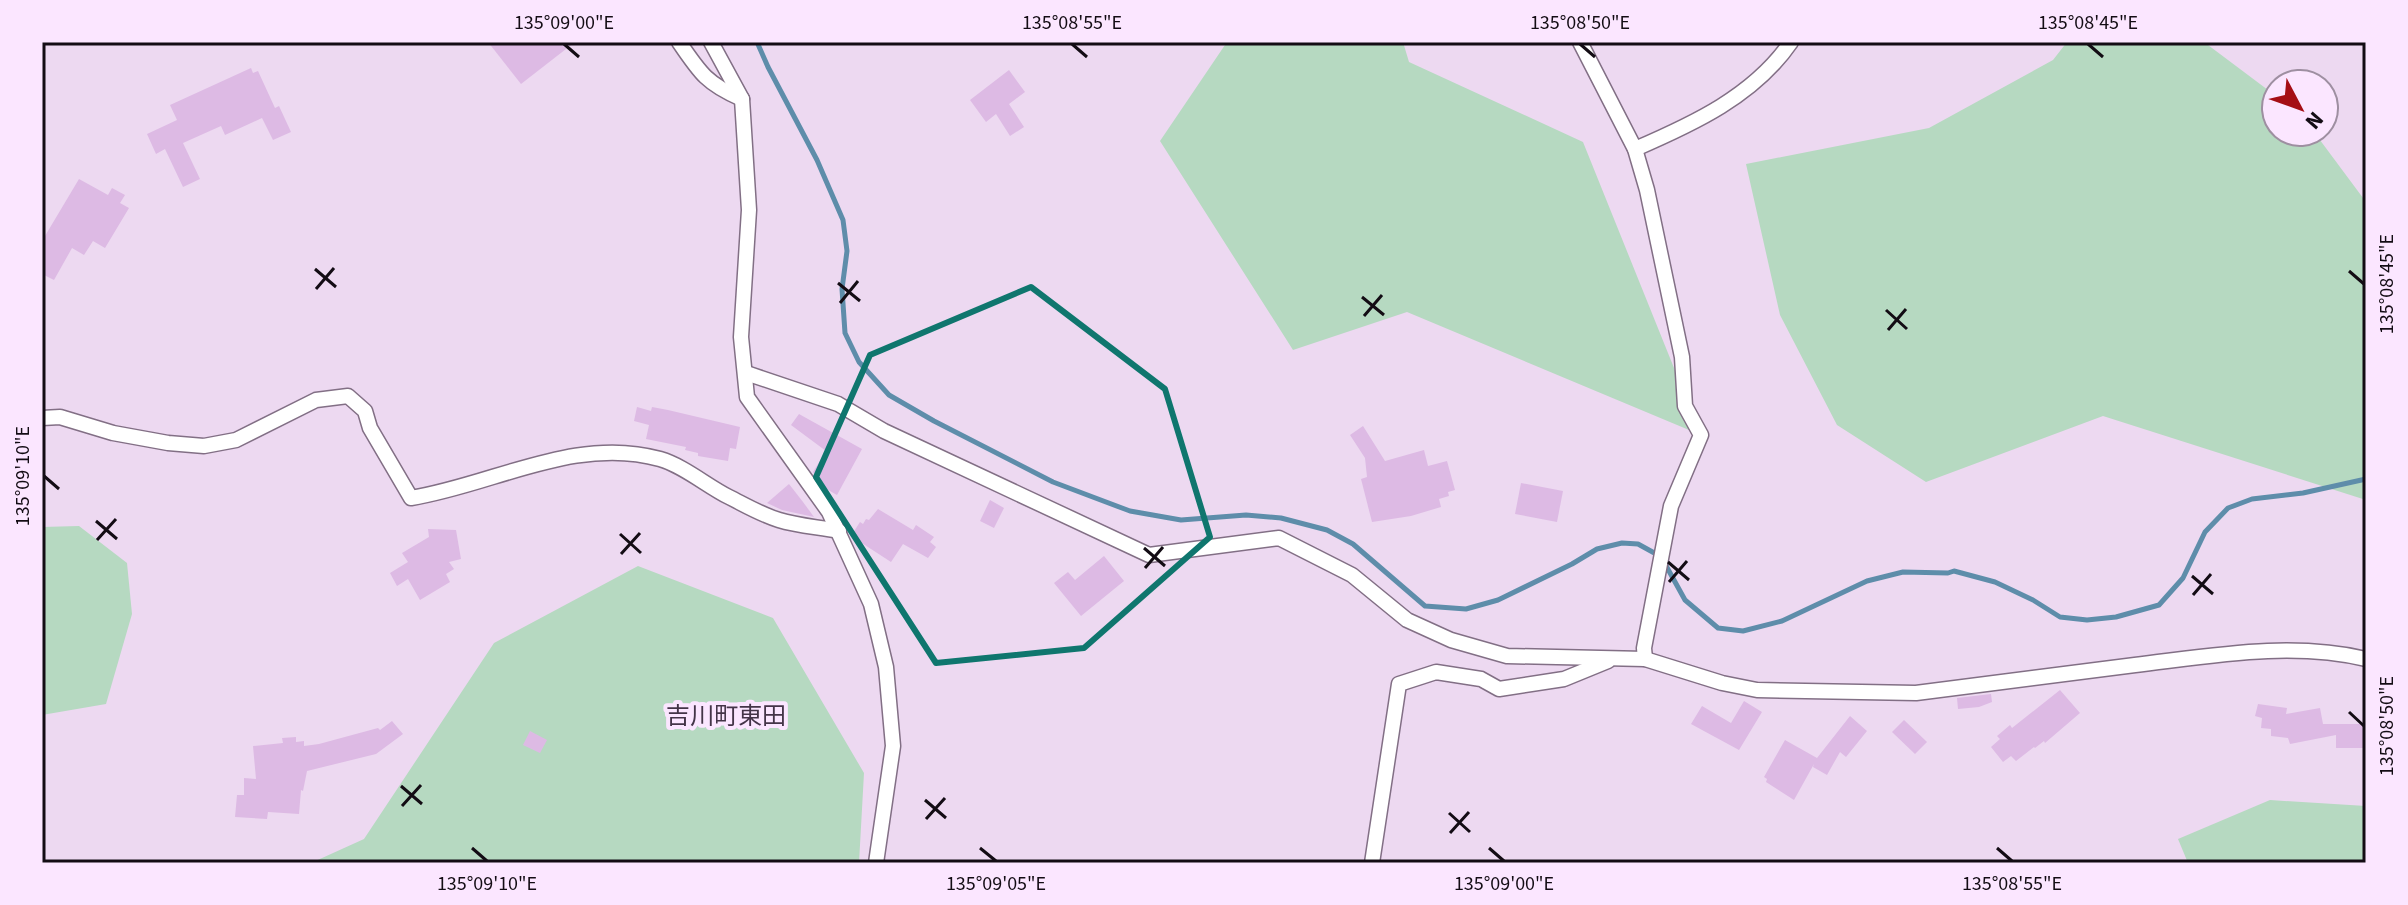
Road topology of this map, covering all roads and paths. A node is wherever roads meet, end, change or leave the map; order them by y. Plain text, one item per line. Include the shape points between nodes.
1 (679, 42) edge
2 (711, 42) edge
3 (1580, 42) edge
4 (1791, 42) edge
5 (742, 99) junction
6 (1635, 149) junction
7 (746, 373) junction
8 (42, 418) edge
9 (839, 531) junction
10 (1615, 659) junction
11 (1645, 659) junction
12 (2366, 659) edge
13 (876, 863) edge
14 (1372, 863) edge

1 - 5 street via 717,88
2 - 5 street
3 - 6 street
4 - 6 street via 1741,94
5 - 7 street via 749,210 741,337
6 - 11 street via 1682,357 1685,406 1701,435 1671,506
7 - 9 street via 747,397
7 - 10 street via 838,404 884,431 1149,555 1279,538 1352,575 1407,620 1451,640 1507,656
8 - 9 street via 60,417 113,433 204,446 236,440 316,400 348,396 365,411 411,498 449,492 531,465 618,452 662,460 779,520
9 - 13 street via 871,604 886,667 893,746
10 - 11 street
10 - 14 street via 1564,679 1499,689 1481,679 1436,672 1399,684
11 - 12 street via 1757,690 1867,694 1916,693 2229,653 2306,650

